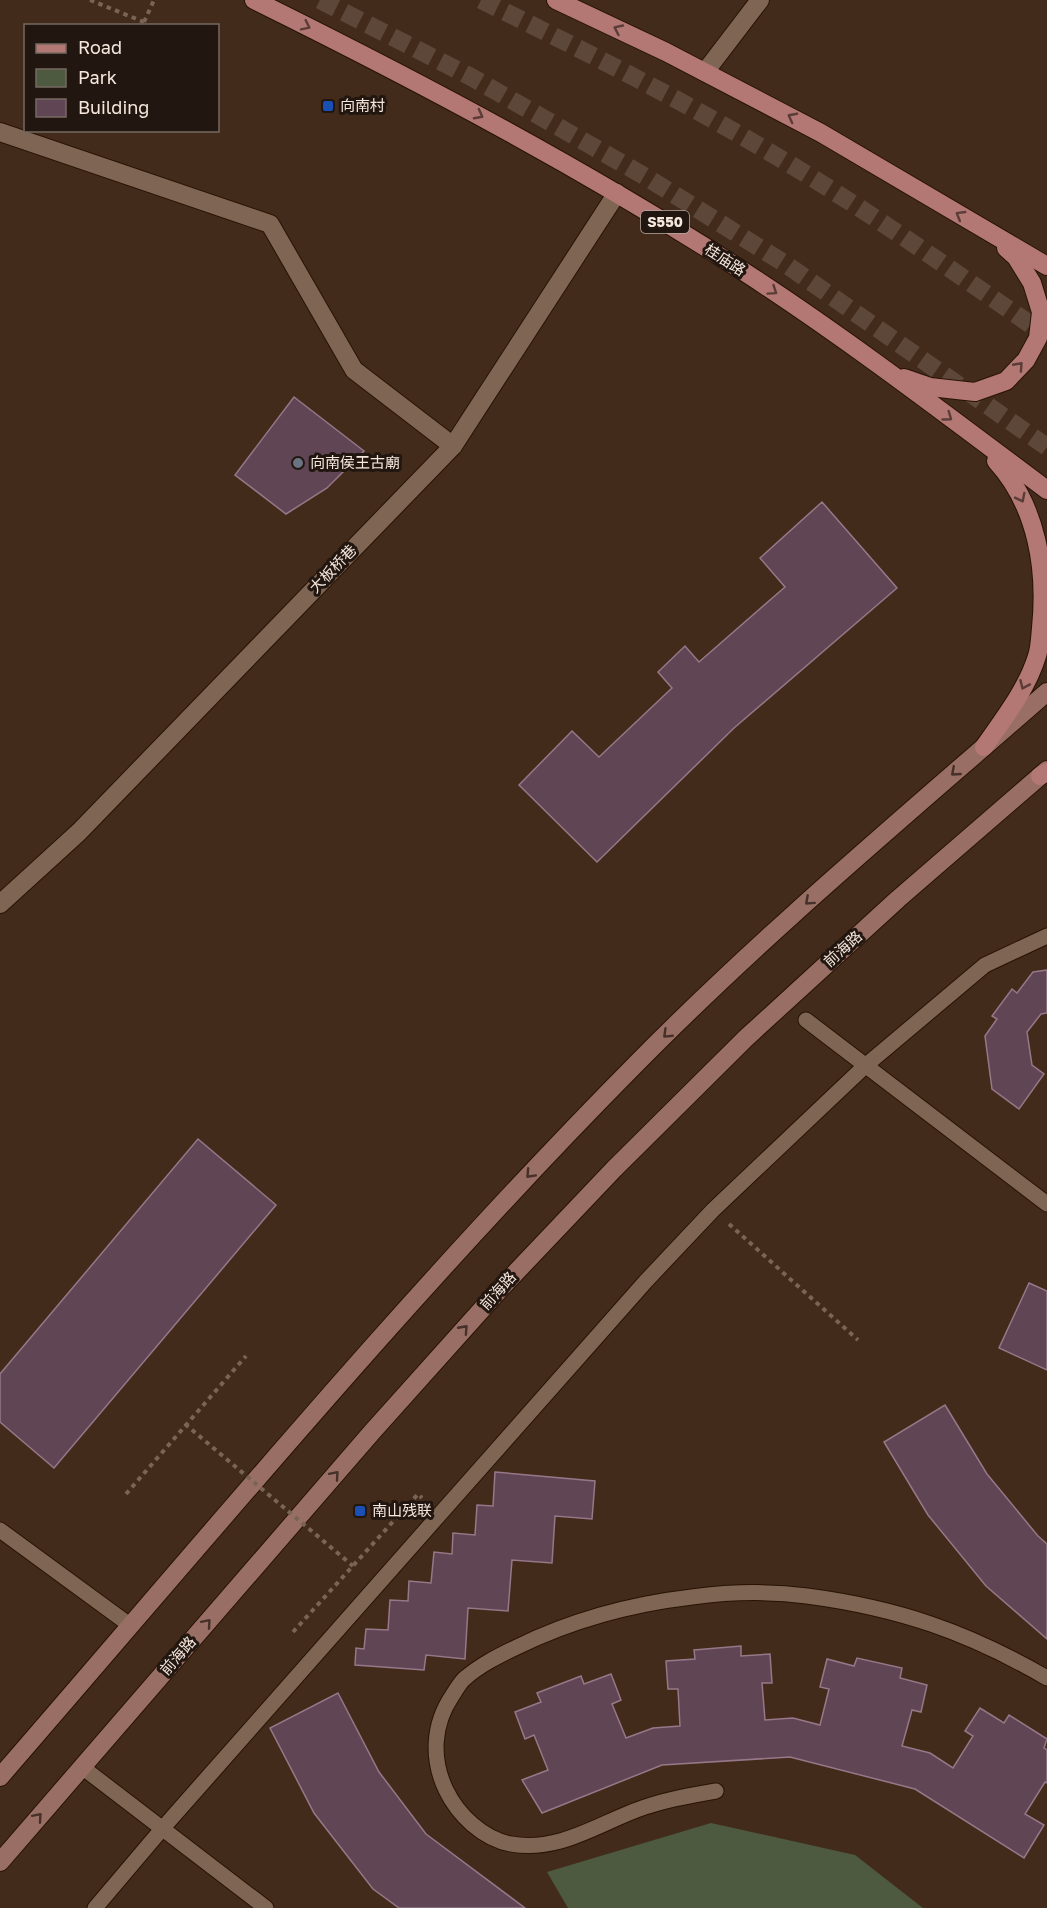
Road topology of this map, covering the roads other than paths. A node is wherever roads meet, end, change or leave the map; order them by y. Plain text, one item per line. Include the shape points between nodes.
1 (254, 0) edge
2 (556, 0) edge
3 (760, 0) edge
4 (705, 72) junction
5 (0, 132) edge
6 (617, 193) junction
7 (988, 231) junction
8 (1047, 266) edge
9 (888, 373) junction
10 (973, 435) junction
11 (453, 446) junction
12 (1047, 490) edge
13 (1047, 692) edge
14 (984, 747) junction
15 (1045, 772) edge
16 (0, 904) edge
17 (1047, 936) edge
18 (806, 1020) dead end
19 (865, 1066) junction
20 (1047, 1204) edge
21 (0, 1530) edge
22 (131, 1626) junction
23 (1047, 1678) edge
24 (82, 1767) junction
25 (0, 1777) edge
26 (716, 1791) dead end
27 (162, 1829) junction
28 (0, 1862) edge
29 (94, 1908) edge
30 (266, 1908) edge

1 -> 6 main road, 桂庙路 / S550 via 409,78
4 -> 2 main road
3 - 4 street
7 -> 4 main road via 821,133
5 - 11 street via 270,224 354,370
6 -> 9 main road, 桂庙路 / S550 via 747,274
6 - 11 street, 大板桥巷
7 - 8 main road
9 -> 7 main road via 930,387 975,392 1006,381 1026,360 1038,338 1041,312 1032,283 1016,256
9 -> 10 main road, 桂庙路 / S550
10 - 12 main road, 桂庙路 / S550
10 -> 14 main road via 1008,474 1032,520 1042,562 1044,607 1037,656 1020,695
11 - 16 street, 大板桥巷 via 79,832
13 - 14 main road
14 -> 22 main road via 769,937 622,1078 430,1283
24 -> 15 main road, 前海路 via 395,1407 614,1169 746,1038
17 - 19 lane via 985,965
18 - 19 lane
19 - 20 lane
19 - 27 lane via 713,1210 646,1281
21 - 22 lane
22 - 25 main road
23 - 26 lane via 963,1635 911,1616 858,1603 749,1593 694,1596 587,1619 535,1638 489,1661 462,1681 443,1709 435,1742 439,1776 454,1806 478,1830 510,1844 543,1846 647,1806
24 - 27 lane
28 -> 24 main road, 前海路
27 - 29 lane
27 - 30 lane

